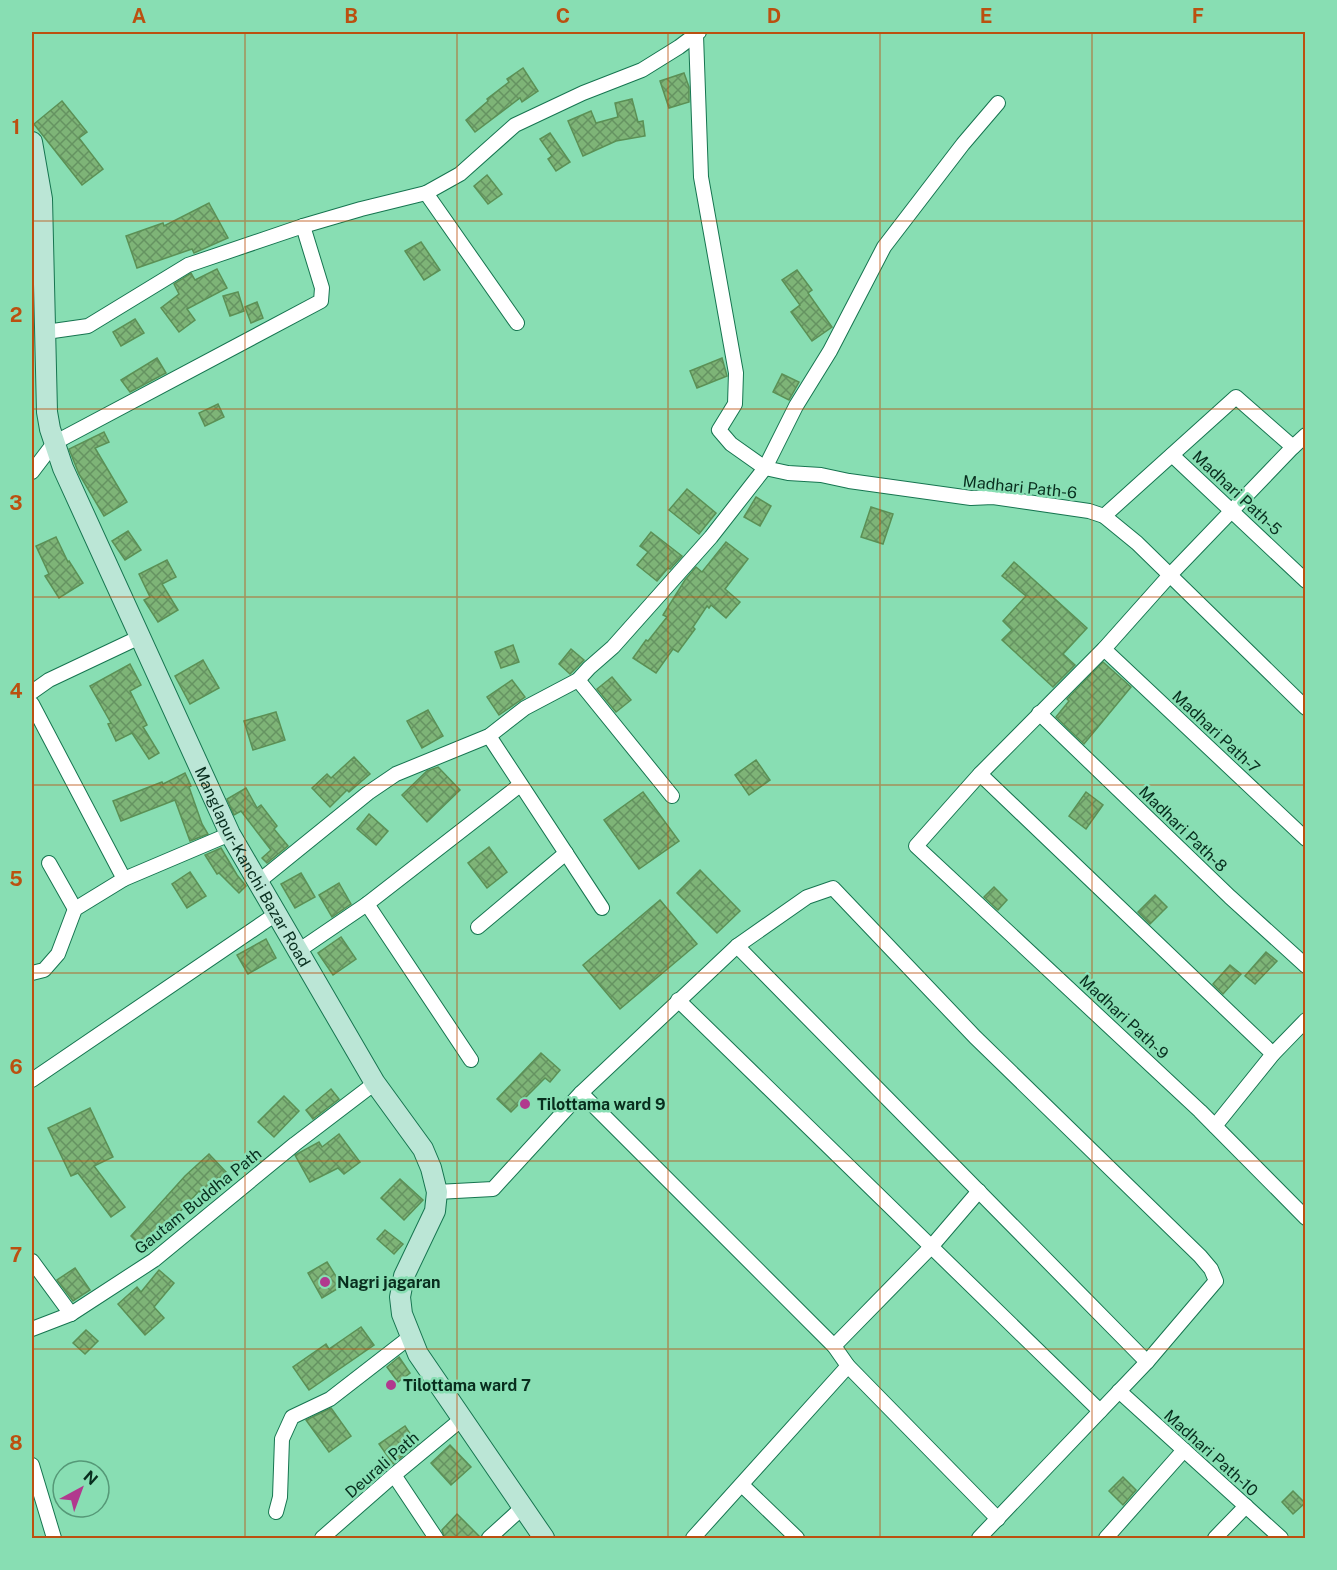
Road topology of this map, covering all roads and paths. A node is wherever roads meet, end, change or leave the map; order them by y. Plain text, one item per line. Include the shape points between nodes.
1 (698, 33) edge
2 (998, 103) dead end
3 (32, 142) edge
4 (426, 193) junction
5 (303, 226) junction
6 (517, 322) dead end
7 (46, 332) junction
8 (1305, 435) edge
9 (54, 443) junction
10 (1293, 447) junction
11 (1172, 455) junction
12 (765, 468) junction
13 (32, 472) edge
14 (1232, 510) junction
15 (1104, 516) junction
16 (1170, 575) junction
17 (1305, 581) edge
18 (140, 636) junction
19 (1104, 649) junction
20 (578, 680) junction
21 (32, 692) edge
22 (32, 704) edge
23 (1305, 708) edge
24 (1039, 713) junction
25 (489, 736) junction
26 (980, 774) junction
27 (520, 785) junction
28 (672, 796) dead end
29 (230, 834) junction
30 (1305, 839) edge
31 (566, 853) junction
32 (49, 863) dead end
33 (124, 879) junction
34 (258, 882) junction
35 (367, 904) junction
36 (602, 908) dead end
37 (75, 909) junction
38 (276, 914) junction
39 (478, 927) dead end
40 (736, 946) junction
41 (298, 951) junction
42 (1305, 966) edge
43 (32, 973) edge
44 (678, 1000) junction
45 (1305, 1020) edge
46 (1273, 1054) junction
47 (471, 1060) dead end
48 (32, 1080) edge
49 (375, 1083) junction
50 (581, 1094) junction
51 (1215, 1126) junction
52 (979, 1191) junction
53 (436, 1192) junction
54 (1305, 1218) edge
55 (931, 1247) junction
56 (32, 1261) edge
57 (71, 1314) junction
58 (32, 1329) edge
59 (410, 1337) junction
60 (834, 1346) junction
61 (1147, 1362) junction
62 (848, 1366) junction
63 (1119, 1391) junction
64 (1100, 1411) junction
65 (463, 1418) junction
66 (1184, 1450) junction
67 (32, 1465) edge
68 (394, 1475) junction
69 (742, 1485) junction
70 (1246, 1506) junction
71 (523, 1507) junction
72 (276, 1512) dead end
73 (998, 1519) junction
74 (336, 1527) junction
75 (54, 1539) edge
76 (322, 1539) edge
77 (344, 1539) edge
78 (436, 1539) edge
79 (489, 1539) edge
80 (544, 1539) edge
81 (693, 1539) edge
82 (797, 1539) edge
83 (979, 1539) edge
84 (1106, 1539) edge
85 (1215, 1539) edge
86 (1281, 1539) edge

1 - 4 street via 642,70 515,126 460,174
1 - 12 street via 701,177 736,373 735,404 719,429 731,444
2 - 12 street via 884,247
3 - 7 street, Manglapur-Kanchi Bazar Road via 42,199
4 - 5 street
4 - 6 street
5 - 7 street via 188,265 88,326
5 - 9 street via 322,288 321,301
7 - 9 street, Manglapur-Kanchi Bazar Road via 47,412
8 - 10 street
9 - 13 street
9 - 18 street, Manglapur-Kanchi Bazar Road
10 - 11 street via 1236,397
10 - 14 street
11 - 14 street, Madhari Path-5
11 - 15 street
12 - 15 street, Madhari Path-6 via 970,498 993,497
12 - 20 street via 711,537 613,647
14 - 16 street
14 - 17 street, Madhari Path-5
15 - 16 street, Madhari Path-6
16 - 19 street
16 - 23 street, Madhari Path-6
18 - 21 street
18 - 29 street, Manglapur-Kanchi Bazar Road
19 - 24 street
19 - 30 street, Madhari Path-7
20 - 25 street via 525,708
20 - 28 street
22 - 33 street
24 - 26 street
24 - 42 street, Madhari Path-8
25 - 27 street
25 - 34 street via 396,774
26 - 46 street
26 - 51 street, Madhari Path-9 via 916,846
27 - 31 street
27 - 35 street
29 - 33 street
29 - 34 street, Manglapur-Kanchi Bazar Road
31 - 36 street
31 - 39 street
32 - 37 street
33 - 37 street
34 - 38 street, Manglapur-Kanchi Bazar Road
35 - 41 street
35 - 47 street
37 - 43 street via 58,954 44,970
38 - 41 street, Manglapur-Kanchi Bazar Road
38 - 48 street
40 - 44 street
40 - 52 street
40 - 61 street via 807,897 833,888 975,1037 1200,1256 1216,1281
41 - 49 street, Manglapur-Kanchi Bazar Road
44 - 50 street
44 - 55 street
45 - 46 street
46 - 51 street
49 - 53 street, Manglapur-Kanchi Bazar Road via 423,1149
49 - 57 street, Gautam Buddha Path via 154,1260
50 - 53 street via 493,1189
50 - 60 street
51 - 54 street, Madhari Path-9
52 - 55 street
52 - 61 street
53 - 59 street, Manglapur-Kanchi Bazar Road via 435,1211 404,1276 400,1297
55 - 60 street
55 - 64 street
56 - 57 street
57 - 58 street, Gautam Buddha Path
59 - 65 street, Manglapur-Kanchi Bazar Road
59 - 72 street via 330,1399 292,1417 282,1439
60 - 62 street
61 - 63 street
62 - 69 street
62 - 73 street
63 - 64 street
63 - 66 street, Madhari Path-10
64 - 73 street
65 - 68 street, Deurali Path
65 - 71 street, Manglapur-Kanchi Bazar Road
66 - 70 street, Madhari Path-10
66 - 84 street
67 - 75 street
68 - 74 street, Deurali Path
68 - 78 street
69 - 81 street
69 - 82 street
70 - 85 street
70 - 86 street, Madhari Path-10
71 - 79 street
71 - 80 street, Manglapur-Kanchi Bazar Road
73 - 83 street
74 - 76 street, Deurali Path
74 - 77 street

